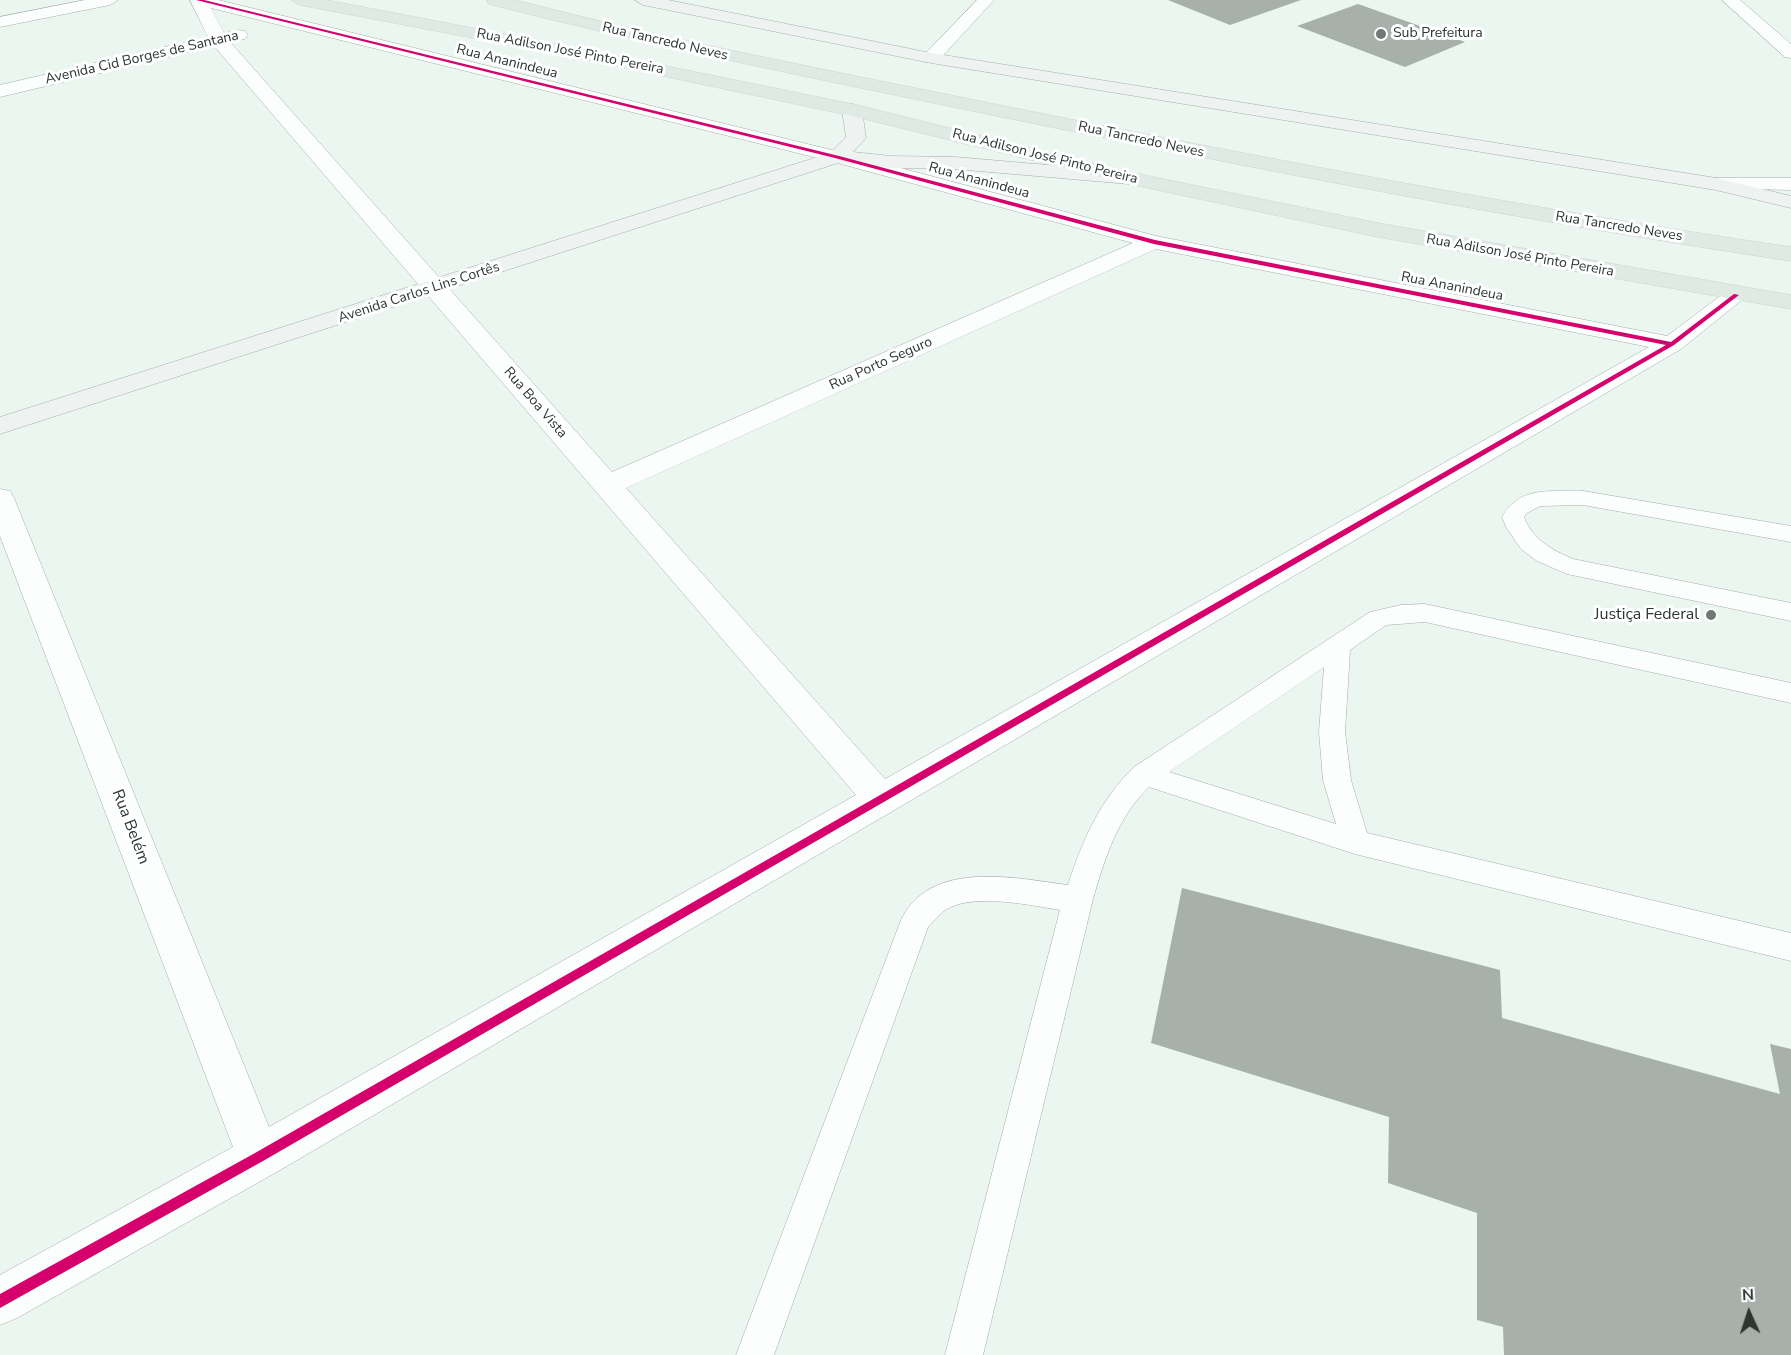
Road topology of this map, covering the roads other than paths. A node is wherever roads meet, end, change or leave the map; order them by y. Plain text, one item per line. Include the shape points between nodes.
1 (110, 0) edge
2 (199, 0) edge
3 (305, 0) edge
4 (495, 0) edge
5 (643, 0) edge
6 (986, 0) edge
7 (1730, 0) edge
8 (284, 21) junction
9 (0, 22) edge
10 (219, 41) junction
11 (1791, 53) edge
12 (931, 58) junction
13 (0, 92) edge
14 (852, 110) junction
15 (837, 157) junction
16 (1129, 178) junction
17 (1716, 184) junction
18 (1791, 184) edge
19 (1791, 202) edge
20 (1154, 242) junction
21 (1791, 254) edge
22 (434, 288) junction
23 (1736, 295) junction
24 (1791, 302) edge
25 (1672, 344) junction
26 (0, 426) edge
27 (607, 485) junction
28 (0, 498) edge
29 (1791, 534) edge
30 (1791, 612) edge
31 (1338, 644) junction
32 (1791, 693) edge
33 (1144, 775) junction
34 (880, 798) junction
35 (1355, 842) junction
36 (1078, 899) junction
37 (1791, 947) edge
38 (259, 1157) junction
39 (0, 1301) edge
40 (755, 1355) edge
41 (964, 1355) edge

1 - 9 street
2 - 8 street, Rua Ananindeua
2 - 10 street, Rua Boa Vista
3 - 14 main road, Rua Adilson José Pinto Pereira
4 - 21 main road, Rua Tancredo Neves via 702,51 1290,170 1651,234
5 - 12 street
6 - 12 street
7 - 11 street
8 - 10 street, Avenida Cid Borges de Santana
8 - 15 street, Rua Ananindeua
10 - 13 street, Avenida Cid Borges de Santana
10 - 22 street, Rua Boa Vista
12 - 17 street
14 - 15 street via 856,138
14 - 16 main road, Rua Adilson José Pinto Pereira
15 - 16 street, Avenida Carlos Lins Cortês
15 - 20 street, Rua Ananindeua
15 - 22 street, Avenida Carlos Lins Cortês
16 - 23 main road, Rua Adilson José Pinto Pereira via 1378,231
17 - 18 street
17 - 19 street
20 - 25 street, Rua Ananindeua
20 - 27 street, Rua Porto Seguro
22 - 26 street, Avenida Carlos Lins Cortês
22 - 27 street, Rua Boa Vista
23 - 24 main road, Rua Adilson José Pinto Pereira
23 - 25 street
25 - 34 street
27 - 34 street, Rua Boa Vista
28 - 38 street, Rua Belém
29 - 30 lane via 1582,498 1536,499 1518,508 1513,517 1516,529 1528,544 1554,561
31 - 32 lane via 1379,618 1425,613
31 - 33 lane
31 - 35 lane via 1332,732 1337,780
33 - 35 lane
33 - 36 lane via 1110,814
34 - 38 street
35 - 37 lane
36 - 40 lane via 997,891 959,892 933,902 916,920
36 - 41 lane
38 - 39 street

